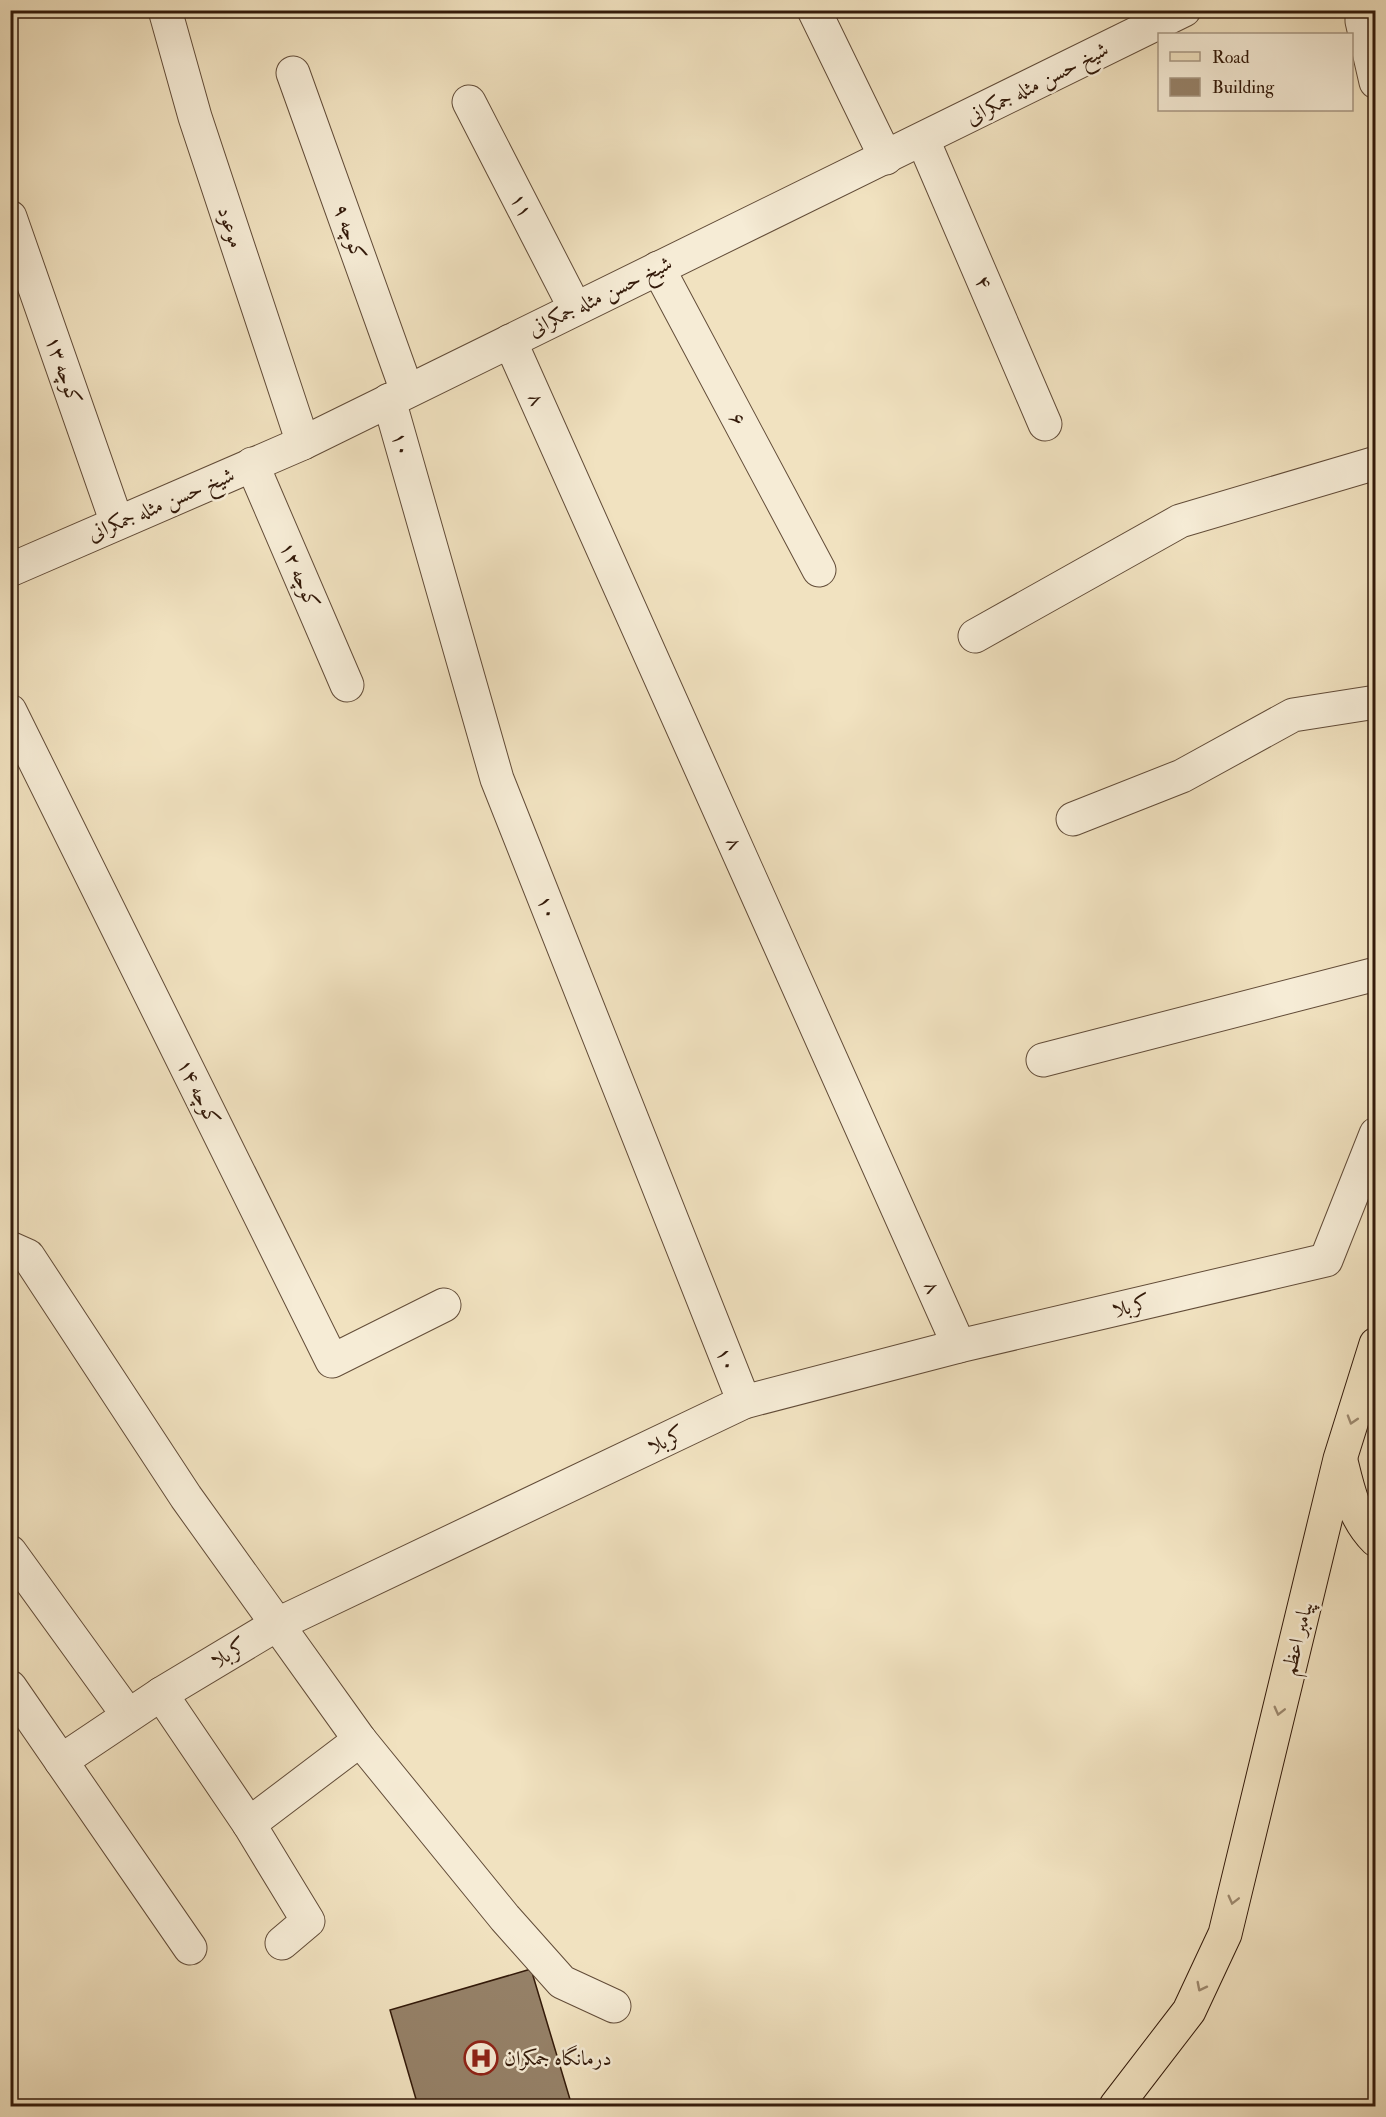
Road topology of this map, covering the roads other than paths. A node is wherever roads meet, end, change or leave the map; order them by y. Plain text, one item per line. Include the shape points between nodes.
1 (165, 10) edge
2 (814, 10) edge
3 (1184, 10) edge
4 (1362, 10) edge
5 (293, 73) dead end
6 (1376, 82) edge
7 (469, 102) dead end
8 (923, 140) junction
9 (886, 158) junction
10 (10, 217) edge
11 (658, 268) junction
12 (575, 308) junction
13 (510, 341) junction
14 (398, 395) junction
15 (1045, 424) dead end
16 (303, 443) junction
17 (1376, 463) edge
18 (252, 464) junction
19 (117, 523) junction
20 (10, 570) edge
21 (819, 570) dead end
22 (975, 636) dead end
23 (347, 685) dead end
24 (1376, 702) edge
25 (10, 711) edge
26 (1073, 819) dead end
27 (1376, 974) edge
28 (1042, 1060) dead end
29 (1376, 1134) edge
30 (10, 1248) edge
31 (444, 1305) dead end
32 (1376, 1344) edge
33 (959, 1346) junction
34 (744, 1402) junction
35 (1340, 1460) junction
36 (1376, 1540) edge
37 (10, 1552) edge
38 (276, 1625) junction
39 (10, 1687) edge
40 (161, 1694) junction
41 (128, 1716) junction
42 (360, 1740) junction
43 (61, 1761) junction
44 (249, 1824) junction
45 (282, 1943) dead end
46 (190, 1948) dead end
47 (614, 2006) dead end
48 (1116, 2106) edge

1 - 16 street, موعود via 195,117
2 - 9 street
3 - 8 street, شیخ حسن مثله جمکرانی
4 - 6 street
5 - 14 street, کوچه ۹
7 - 12 street, ۱۱
8 - 9 street, شیخ حسن مثله جمکرانی
8 - 15 street, ۴
9 - 11 street, شیخ حسن مثله جمکرانی
10 - 19 street, کوچه ۱۳
11 - 12 street, شیخ حسن مثله جمکرانی
11 - 21 street, ۶
12 - 13 street, شیخ حسن مثله جمکرانی
13 - 14 street, شیخ حسن مثله جمکرانی
13 - 33 street, ۸
14 - 16 street, شیخ حسن مثله جمکرانی
14 - 34 street, ۱۰ via 497,779
16 - 18 street, شیخ حسن مثله جمکرانی
17 - 22 street via 1180,521
18 - 19 street, شیخ حسن مثله جمکرانی
18 - 23 street, کوچه ۱۲
19 - 20 street, شیخ حسن مثله جمکرانی
24 - 26 street via 1293,715 1182,776
25 - 31 street, کوچه ۱۴ via 332,1361
27 - 28 street
29 - 33 street, کربلا via 1326,1260
30 - 38 street via 28,1256 186,1497
32 -> 35 main road, پیامبر اعظم
33 - 34 street, کربلا
34 - 38 street, کربلا
35 - 36 main road via 1364,1528
35 -> 48 main road, پیامبر اعظم via 1225,1934 1189,2011
37 - 41 street
38 - 40 street, کربلا
38 - 42 street
39 - 43 street
40 - 41 street, کربلا
40 - 44 street
41 - 43 street, کربلا
42 - 44 street
42 - 47 street via 504,1918 562,1982
43 - 46 street
44 - 45 street via 308,1921

